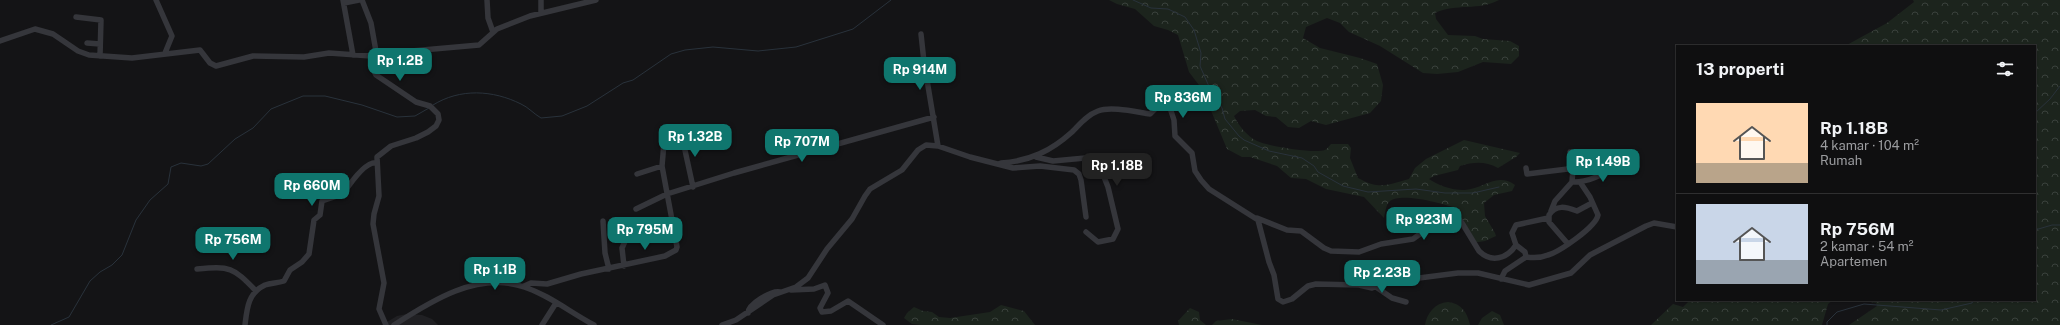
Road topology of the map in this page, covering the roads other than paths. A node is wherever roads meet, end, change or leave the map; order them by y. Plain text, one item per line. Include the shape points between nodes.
1 (156, 0) edge
2 (360, 0) edge
3 (487, 0) edge
4 (541, 0) edge
5 (596, 0) edge
6 (344, 1) edge
7 (541, 12) junction
8 (76, 17) dead end
9 (493, 32) junction
10 (922, 34) dead end
11 (0, 40) edge
12 (87, 43) dead end
13 (100, 44) junction
14 (165, 53) junction
15 (354, 55) junction
16 (100, 56) junction
17 (374, 57) junction
18 (934, 117) junction
19 (681, 132) dead end
20 (664, 143) dead end
21 (938, 146) junction
22 (1570, 152) dead end
23 (1036, 157) junction
24 (1628, 160) dead end
25 (377, 163) junction
26 (1001, 163) junction
27 (662, 166) junction
28 (1526, 168) dead end
29 (1573, 168) junction
30 (637, 174) dead end
31 (1572, 182) junction
32 (1580, 182) junction
33 (693, 187) junction
34 (667, 194) junction
35 (1592, 203) junction
36 (636, 209) dead end
37 (1551, 212) junction
38 (1086, 217) dead end
39 (1257, 218) junction
40 (1548, 218) junction
41 (603, 221) dead end
42 (623, 226) dead end
43 (1676, 227) edge
44 (1086, 232) dead end
45 (1568, 244) junction
46 (1516, 245) junction
47 (1526, 257) junction
48 (624, 266) junction
49 (197, 269) dead end
50 (609, 269) junction
51 (1501, 279) junction
52 (524, 286) junction
53 (1376, 287) junction
54 (787, 290) junction
55 (256, 291) junction
56 (1406, 302) dead end
57 (556, 303) junction
58 (245, 325) edge
59 (386, 325) edge
60 (394, 325) edge
61 (542, 325) edge
62 (594, 325) edge
63 (722, 325) edge
64 (883, 325) edge

1 - 14 street via 172,36
2 - 6 street
2 - 17 street via 371,23
3 - 9 street via 488,18
4 - 7 street
5 - 7 street
6 - 15 street
7 - 9 street
8 - 13 street via 101,20
9 - 17 street via 478,45
10 - 18 street via 924,62
11 - 16 street via 38,29 58,37 84,54
12 - 13 street
13 - 16 street
14 - 15 street via 180,54 200,50 210,63 216,66 253,56 304,57 329,53
14 - 16 street via 132,58
15 - 17 street
17 - 25 street via 372,69 376,76 416,102 431,107 439,117 436,126 416,138 391,146 377,157
18 - 21 street
18 - 33 street
19 - 33 street
20 - 27 street
21 - 26 street via 977,159
21 - 54 street via 920,148 902,170 870,189 852,219 827,249 808,278
22 - 29 street via 1591,156 1584,167
23 - 26 street
23 - 39 street via 1058,144 1084,119 1097,111 1106,109 1150,114 1159,104 1166,101 1170,104 1175,136 1192,153 1195,171 1201,180 1209,189
23 - 44 street via 1053,161 1096,157 1108,187 1118,229 1113,240 1098,242
24 - 32 street via 1599,176
25 - 55 street via 371,163 362,169 344,194 322,201 320,215 314,220 311,245 305,259 290,270 284,280 266,284
25 - 59 street via 380,196 372,224 384,283 379,307
26 - 38 street via 1013,168 1040,166 1076,172 1083,188
27 - 30 street
27 - 34 street
28 - 29 street via 1527,174
29 - 31 street
31 - 32 street
31 - 37 street via 1555,201
32 - 35 street
33 - 34 street
34 - 36 street
34 - 48 street via 676,250 665,256
35 - 37 street via 1577,211 1559,207
35 - 45 street via 1597,218
37 - 40 street
39 - 46 street via 1287,230 1301,231 1331,251 1359,252 1380,244 1413,239 1420,234 1427,222 1446,213 1457,216 1482,254 1496,259 1504,257
39 - 53 street via 1280,301 1288,301 1308,286 1316,284
40 - 45 street
40 - 46 street via 1516,225 1512,233
41 - 50 street via 604,253
42 - 48 street via 627,237 622,248
43 - 51 street via 1654,223 1646,226 1597,251 1587,257 1575,271 1559,278 1529,285
45 - 47 street via 1550,255
46 - 47 street via 1523,250
47 - 51 street via 1505,271
48 - 50 street
49 - 55 street via 231,269
50 - 52 street via 547,284
51 - 53 street via 1478,273 1458,273 1388,282
52 - 57 street
52 - 60 street via 494,282 457,291 434,300
53 - 56 street via 1392,298
54 - 63 street
54 - 64 street via 814,289 826,285 828,293 820,308 822,312 830,311 848,301
55 - 58 street via 248,302
57 - 61 street
57 - 62 street

